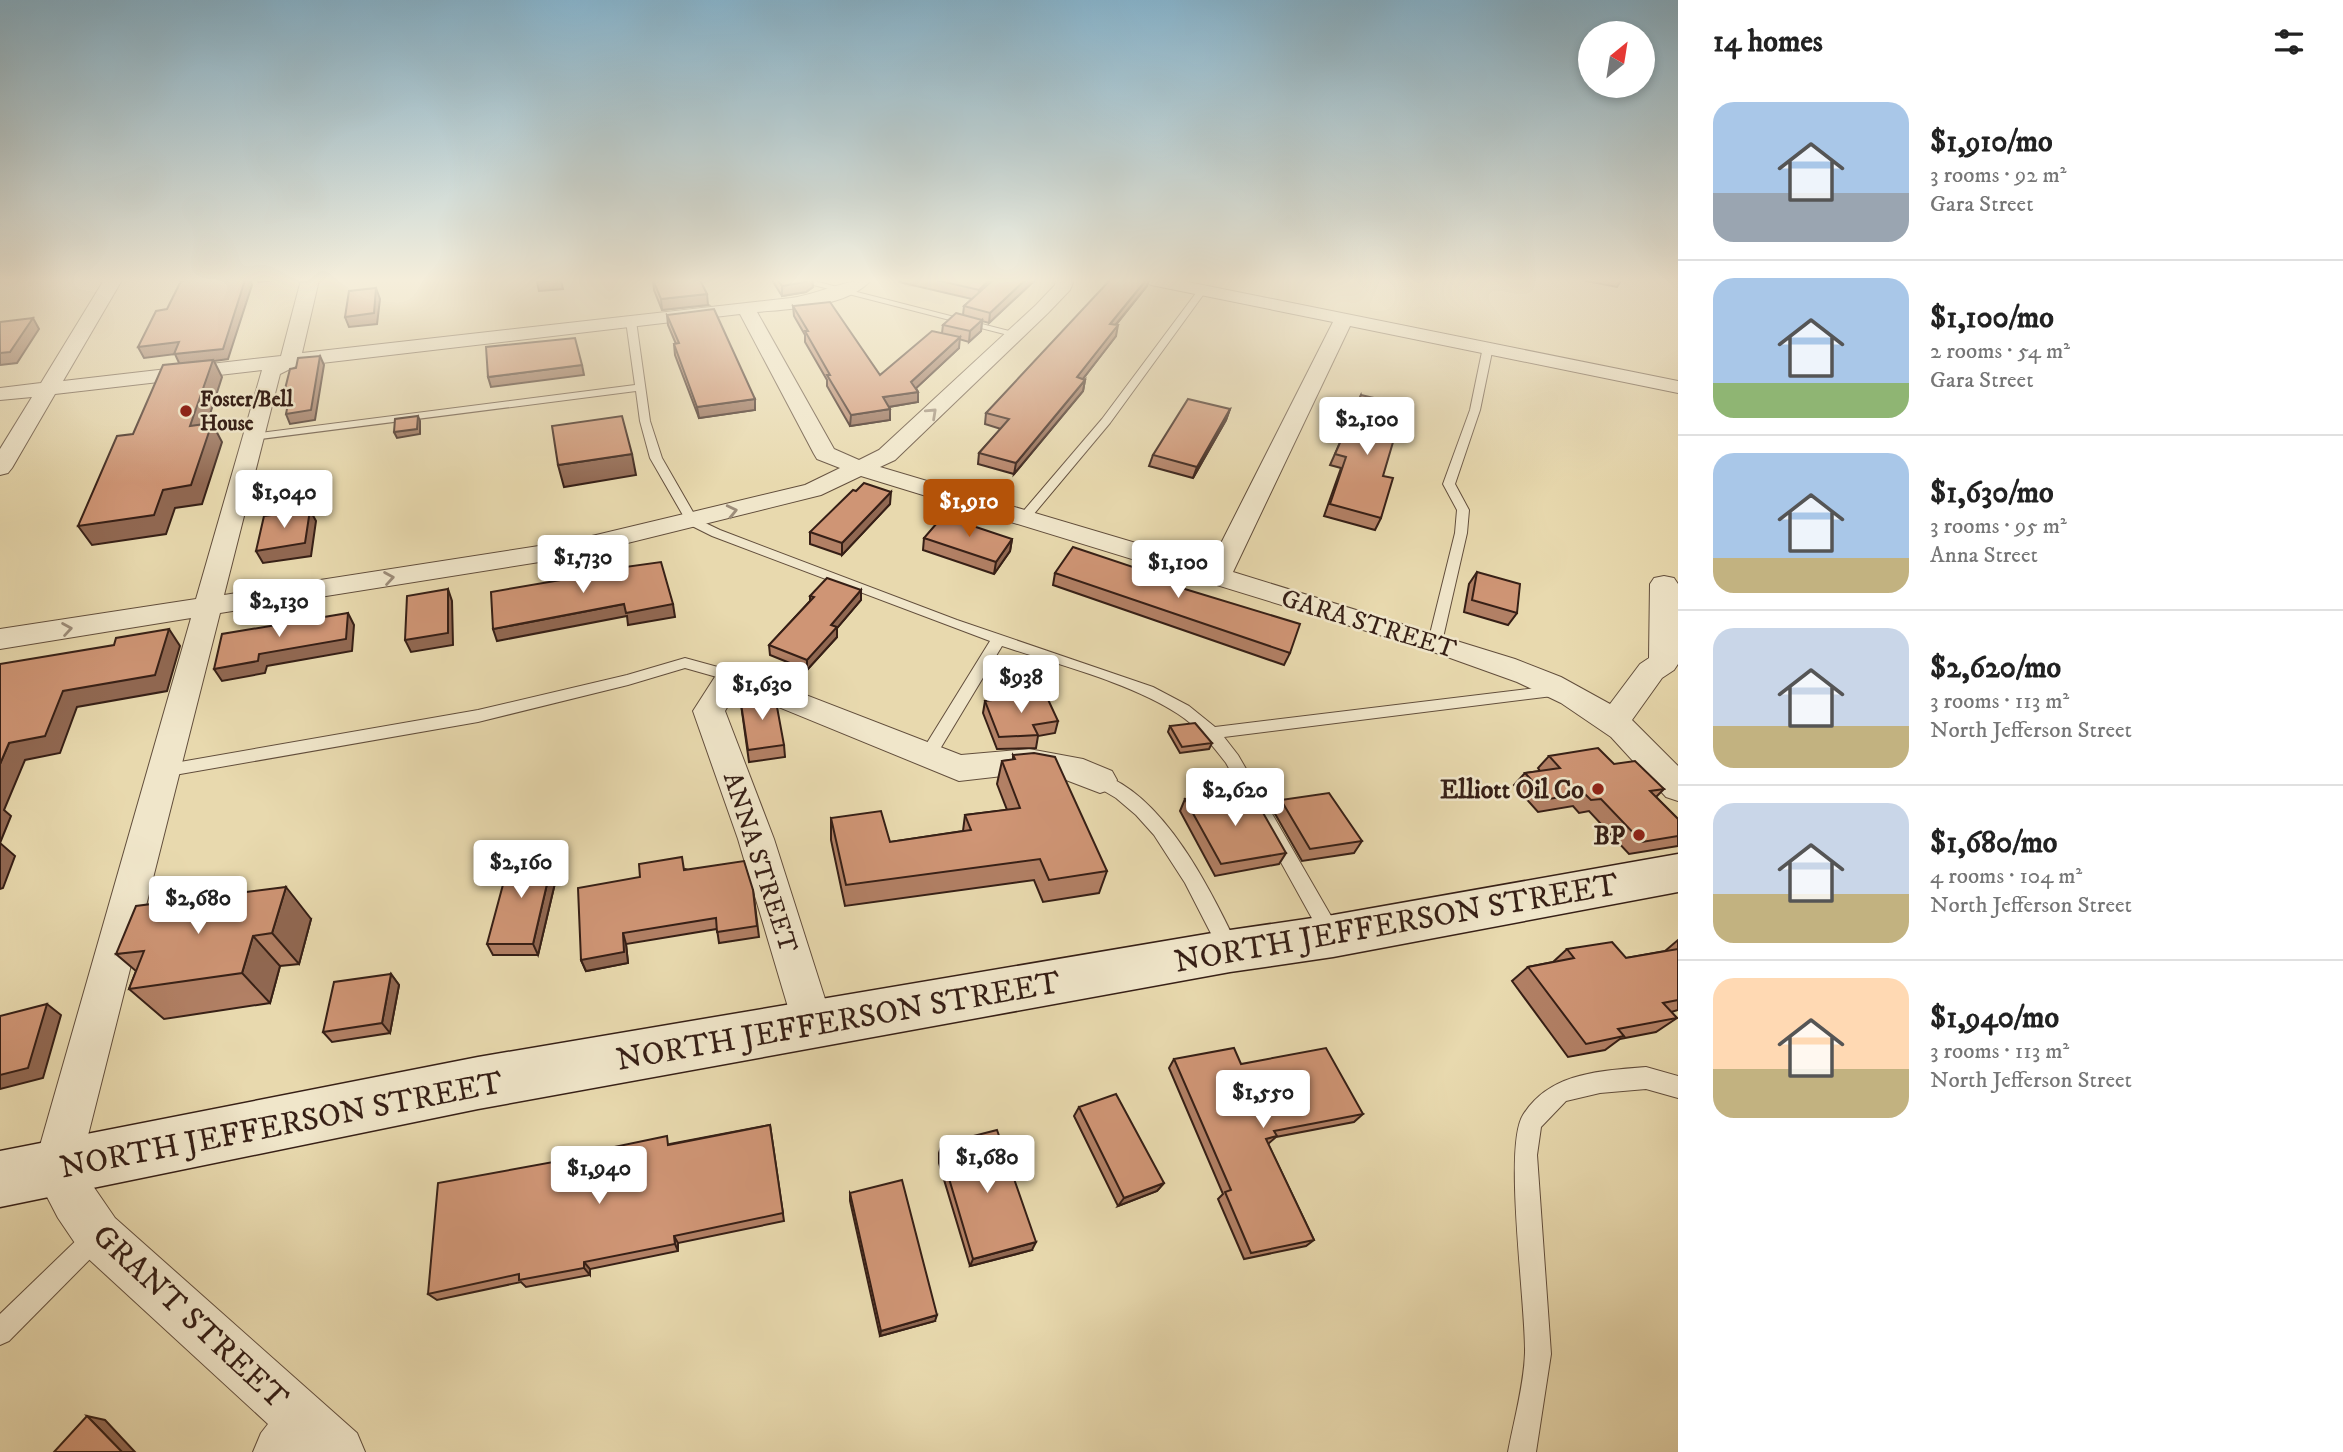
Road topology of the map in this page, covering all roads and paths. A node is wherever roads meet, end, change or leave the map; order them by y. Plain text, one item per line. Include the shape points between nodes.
1 (1488, 347) edge
2 (72, 348) edge
3 (293, 348) edge
4 (397, 348) edge
5 (635, 348) edge
6 (768, 348) edge
7 (1001, 348) edge
8 (1160, 348) edge
9 (1330, 348) edge
10 (1492, 348) edge
11 (290, 360) junction
12 (640, 387) junction
13 (1678, 387) edge
14 (48, 388) junction
15 (0, 394) edge
16 (253, 437) junction
17 (0, 468) edge
18 (859, 468) junction
19 (1024, 518) junction
20 (692, 521) junction
21 (1217, 577) junction
22 (1664, 584) dead end
23 (207, 608) junction
24 (0, 639) edge
25 (999, 639) junction
26 (1435, 642) junction
27 (731, 676) junction
28 (1563, 690) junction
29 (1614, 722) junction
30 (1212, 733) junction
31 (928, 755) junction
32 (163, 771) junction
33 (1100, 780) joint
34 (1678, 788) edge
35 (1678, 873) edge
36 (1333, 936) junction
37 (1230, 951) junction
38 (813, 1024) junction
39 (1678, 1087) edge
40 (56, 1170) junction
41 (0, 1179) edge
42 (98, 1235) junction
43 (0, 1332) edge
44 (308, 1442) edge
45 (1522, 1452) edge

1 - 26 lane via 1475,410 1448,484 1463,510
2 - 14 street
3 - 11 street
4 - 11 street
5 - 12 lane
6 - 18 street, GARA STREET via 825,454
18 -> 7 street via 887,455
8 - 19 lane
9 - 21 street
10 - 13 street
11 - 14 street
11 - 16 street via 271,371
12 - 16 lane
12 - 20 lane via 656,458
14 - 15 street
14 - 17 street
16 - 23 street
18 - 19 street, GARA STREET
20 -> 18 street via 813,490
19 - 21 street, GARA STREET
23 -> 20 street via 571,549
20 - 25 lane
21 - 26 street, GARA STREET
22 - 29 street via 1664,663 1651,671
24 -> 23 street
23 - 32 street
25 - 30 lane via 1148,691 1184,710
25 - 31 lane
26 - 28 street, GARA STREET
27 - 31 street
27 - 32 lane via 685,663 478,716
27 - 38 street, ANNA STREET via 709,711 756,839
28 - 29 street, GARA STREET
28 - 30 lane
29 - 34 street, GARA STREET
30 - 36 lane via 1232,759
31 - 33 street via 959,768 1029,761 1071,768
32 - 40 street
33 - 37 lane via 1119,789 1154,822 1199,891
35 - 36 main road, NORTH JEFFERSON STREET
36 - 37 main road, NORTH JEFFERSON STREET
37 - 38 main road, NORTH JEFFERSON STREET
38 - 40 main road, NORTH JEFFERSON STREET via 478,1083
39 - 45 lane via 1646,1078 1600,1082 1560,1092 1531,1122 1526,1155 1538,1354
40 - 41 main road, NORTH JEFFERSON STREET
40 - 42 street, GRANT STREET
42 - 43 lane
42 - 44 street, GRANT STREET

